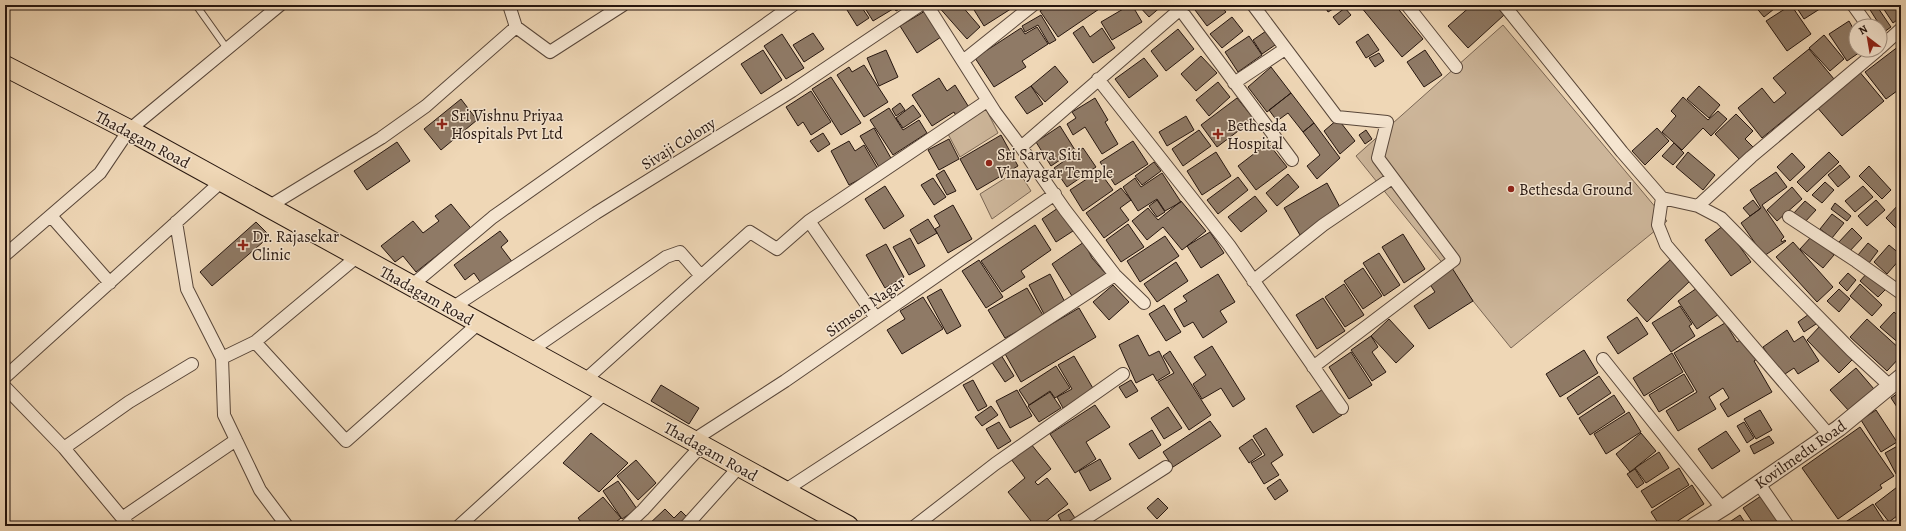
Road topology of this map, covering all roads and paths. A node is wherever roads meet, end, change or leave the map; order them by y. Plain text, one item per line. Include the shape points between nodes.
1 (196, 5) edge
2 (280, 5) edge
3 (509, 5) edge
4 (623, 5) edge
5 (793, 5) edge
6 (920, 5) edge
7 (926, 5) edge
8 (1033, 5) edge
9 (1253, 5) edge
10 (1407, 5) edge
11 (1504, 5) edge
12 (1853, 5) edge
13 (1181, 6) edge
14 (1862, 18) edge
15 (516, 27) junction
16 (1901, 30) edge
17 (1888, 40) edge
18 (1285, 49) junction
19 (228, 50) junction
20 (1866, 58) edge
21 (963, 61) junction
22 (1456, 67) dead end
23 (7, 70) edge
24 (1098, 79) junction
25 (1234, 83) junction
26 (987, 101) junction
27 (129, 130) junction
28 (1021, 147) junction
29 (1292, 160) dead end
30 (1392, 178) junction
31 (222, 181) junction
32 (1055, 194) junction
33 (1662, 198) junction
34 (1698, 206) junction
35 (268, 207) junction
36 (50, 216) junction
37 (1789, 217) dead end
38 (810, 221) junction
39 (176, 222) junction
40 (5, 255) edge
41 (358, 256) junction
42 (1115, 274) junction
43 (701, 276) junction
44 (1252, 281) junction
45 (110, 283) junction
46 (411, 286) junction
47 (1901, 293) edge
48 (1144, 303) dead end
49 (452, 308) junction
50 (876, 318) junction
51 (479, 323) junction
52 (255, 342) junction
53 (530, 351) junction
54 (222, 358) junction
55 (1602, 359) dead end
56 (192, 364) dead end
57 (1313, 367) junction
58 (1123, 374) dead end
59 (5, 377) edge
60 (1898, 380) edge
61 (584, 381) junction
62 (5, 387) edge
63 (605, 393) junction
64 (1342, 408) dead end
65 (1829, 435) junction
66 (236, 440) junction
67 (696, 444) junction
68 (64, 448) junction
69 (739, 467) junction
70 (1166, 467) dead end
71 (1759, 484) junction
72 (784, 491) junction
73 (1722, 508) junction
74 (126, 522) edge
75 (841, 524) edge
76 (287, 526) edge
77 (459, 526) edge
78 (626, 526) edge
79 (686, 526) edge
80 (915, 526) edge
81 (1074, 526) edge
82 (1694, 526) edge
83 (1788, 526) edge

1 - 19 lane
2 - 19 street
3 - 15 street
4 - 15 street via 550,52
5 - 46 street via 493,217
6 - 49 street, Sivaji Colony via 792,91 596,213
7 - 21 street
8 - 21 street
9 - 18 street
10 - 22 street
11 - 33 street
12 - 14 street
13 - 24 street
13 - 25 street
15 - 35 street via 426,106 381,138
16 - 17 street
18 - 25 street
18 - 30 street via 1337,117 1387,122 1378,158
19 - 27 street
20 - 34 street
21 - 26 street
23 - 27 main road, Thadagam Road
24 - 28 street
24 - 44 street via 1229,245
25 - 29 street
26 - 28 street
26 - 38 street
27 - 31 main road, Thadagam Road
27 - 36 street via 100,173
28 - 32 street
30 - 44 street via 1323,225
30 - 57 street via 1454,260
31 - 35 main road, Thadagam Road
31 - 39 street
32 - 42 street
32 - 50 street, Simson Nagar
33 - 34 street
33 - 65 street via 1658,225 1666,245
34 - 60 street via 1722,218 1852,350
35 - 41 main road, Thadagam Road
36 - 40 street
36 - 45 street
37 - 47 street via 1856,260
38 - 43 street via 777,249 750,232
38 - 50 street
39 - 45 street
39 - 54 street via 187,288
41 - 46 main road, Thadagam Road
41 - 52 street
42 - 48 street
42 - 72 street
43 - 53 street via 680,252 666,257
43 - 61 street
44 - 57 street
45 - 59 street
46 - 49 main road, Thadagam Road
49 - 51 main road, Thadagam Road
50 - 67 street, Simson Nagar
51 - 52 street via 346,441
51 - 53 main road, Thadagam Road
52 - 54 street
53 - 61 main road, Thadagam Road
54 - 66 street via 224,415
55 - 73 street
56 - 68 street via 129,402
57 - 64 street
58 - 80 street via 995,464
60 - 65 street, Kovilmedu Road
61 - 63 main road, Thadagam Road
62 - 68 street
63 - 67 main road, Thadagam Road
63 - 77 street
65 - 71 street, Kovilmedu Road
66 - 74 street
66 - 76 street via 260,490
67 - 69 main road, Thadagam Road
67 - 78 street, Simson Nagar via 643,510
68 - 74 street
69 - 72 main road, Thadagam Road
69 - 79 street
70 - 81 street
71 - 73 street, Kovilmedu Road
71 - 83 street
72 - 75 main road, Thadagam Road
73 - 82 street, Kovilmedu Road

